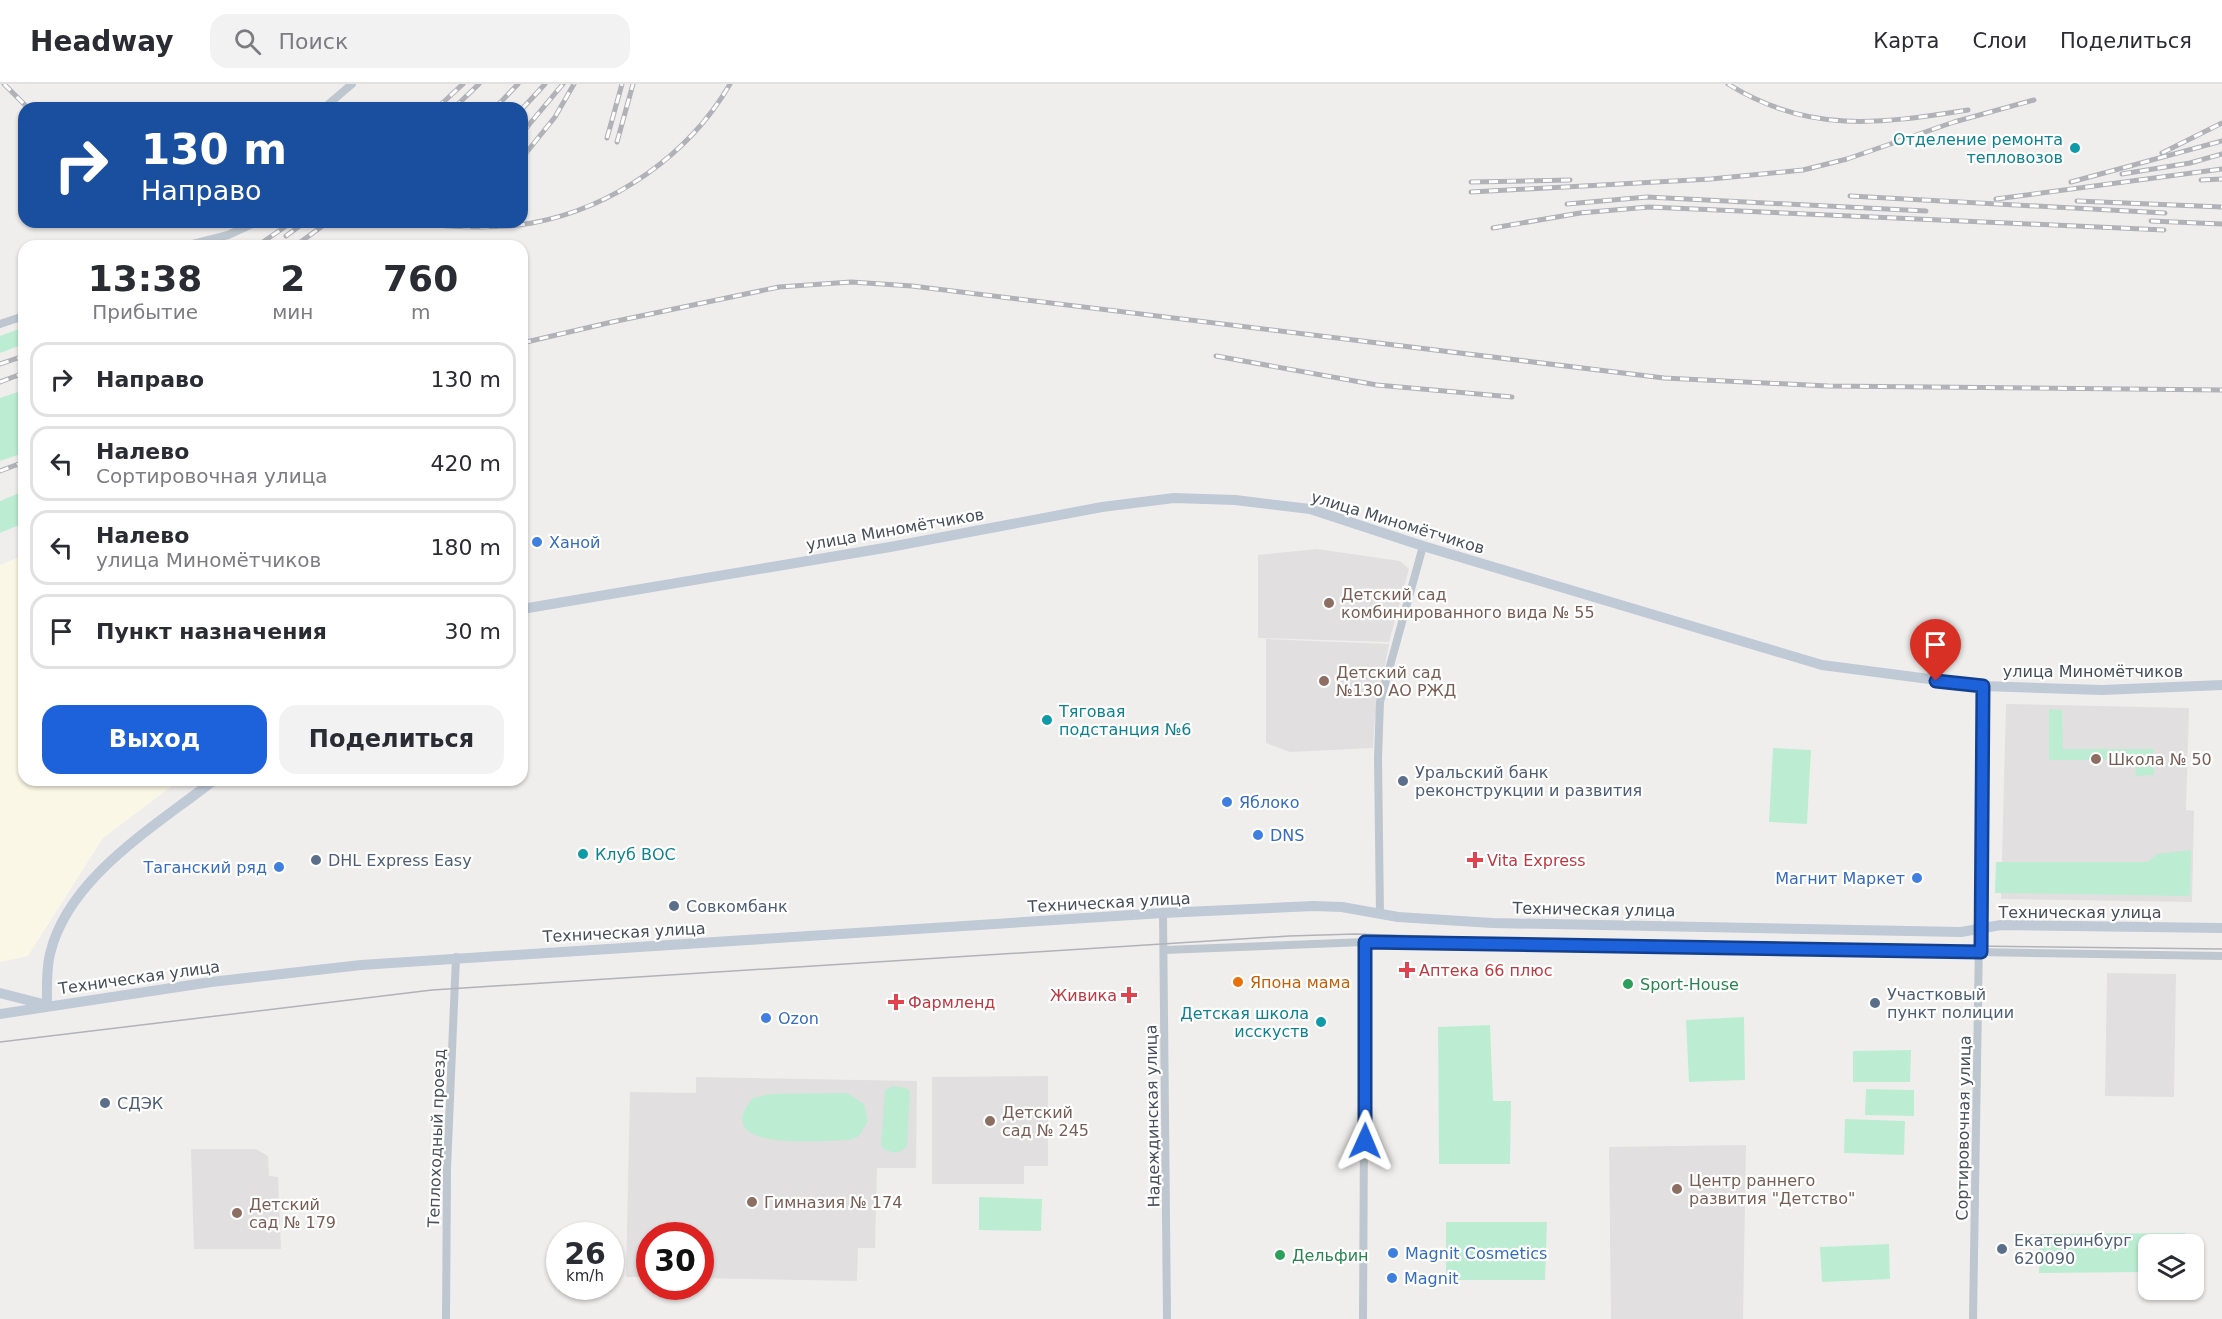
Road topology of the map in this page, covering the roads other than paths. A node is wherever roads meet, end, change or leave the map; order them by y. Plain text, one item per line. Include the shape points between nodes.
1 (352, 84) edge
2 (331, 102) edge
3 (244, 228) edge
4 (208, 240) edge
5 (18, 318) edge
6 (0, 324) edge
7 (1423, 546) junction
8 (528, 608) edge
9 (2222, 685) edge
10 (1983, 686) junction
11 (206, 786) edge
12 (1163, 912) junction
13 (1380, 914) junction
14 (2222, 928) edge
15 (1981, 929) junction
16 (1365, 942) junction
17 (1164, 950) junction
18 (1981, 952) junction
19 (2222, 956) edge
20 (456, 957) junction
21 (0, 993) edge
22 (47, 1005) junction
23 (0, 1014) edge
24 (446, 1319) edge
25 (1167, 1319) edge
26 (1363, 1319) edge
27 (1973, 1319) edge

1 - 2 street
3 - 4 street
5 - 6 street
7 - 8 main road, улица Миномётчиков via 1310,509 1174,498 1102,507
7 - 10 main road, улица Миномётчиков via 1822,665
7 - 13 street via 1380,702
9 - 10 main road, улица Миномётчиков via 2102,690
10 - 15 street, Сортировочная улица
11 - 22 main road via 119,852 76,897 49,956
12 - 13 main road, Техническая улица via 1313,906
12 - 17 street, Надеждинская улица
12 - 20 main road, Техническая улица
13 - 15 main road, Техническая улица via 1492,923 1961,932
14 - 15 main road, Техническая улица via 2001,925
15 - 18 street, Сортировочная улица
16 - 17 street
16 - 18 street
16 - 26 street
17 - 25 street, Надеждинская улица
18 - 19 street
18 - 27 street, Сортировочная улица
20 - 22 main road, Техническая улица via 211,982
20 - 24 street, Теплоходный проезд via 447,1169
21 - 22 main road
22 - 23 main road, Техническая улица

